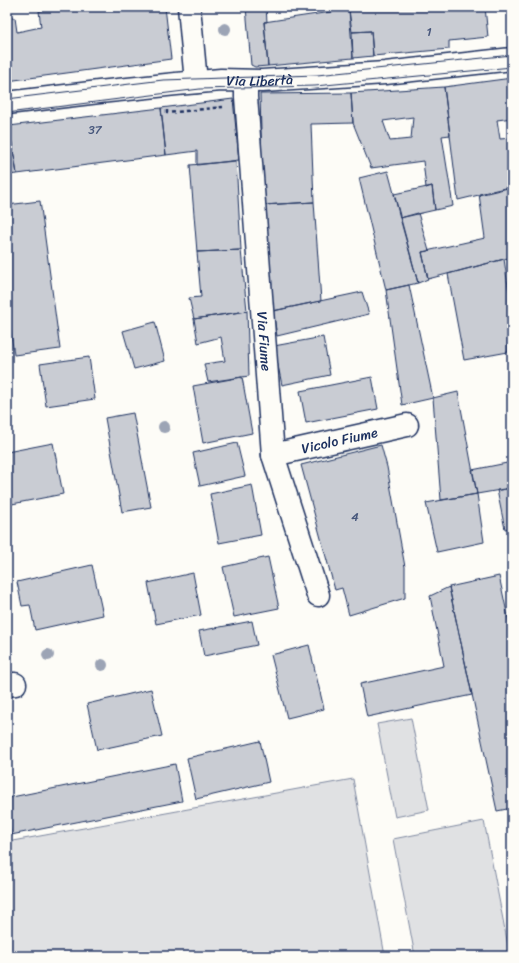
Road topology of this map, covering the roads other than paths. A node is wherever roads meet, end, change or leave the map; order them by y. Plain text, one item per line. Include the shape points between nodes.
1 (189, 7) edge
2 (512, 60) edge
3 (196, 82) junction
4 (246, 82) junction
5 (7, 103) edge
6 (406, 425) dead end
7 (273, 454) junction
8 (318, 595) dead end

1 - 3 street
2 - 4 street, Via Libertà via 393,72
3 - 4 street, Via Libertà
3 - 5 street, Via Libertà
4 - 7 street, Via Fiume
6 - 7 street, Vicolo Fiume
7 - 8 street, Via Fiume

